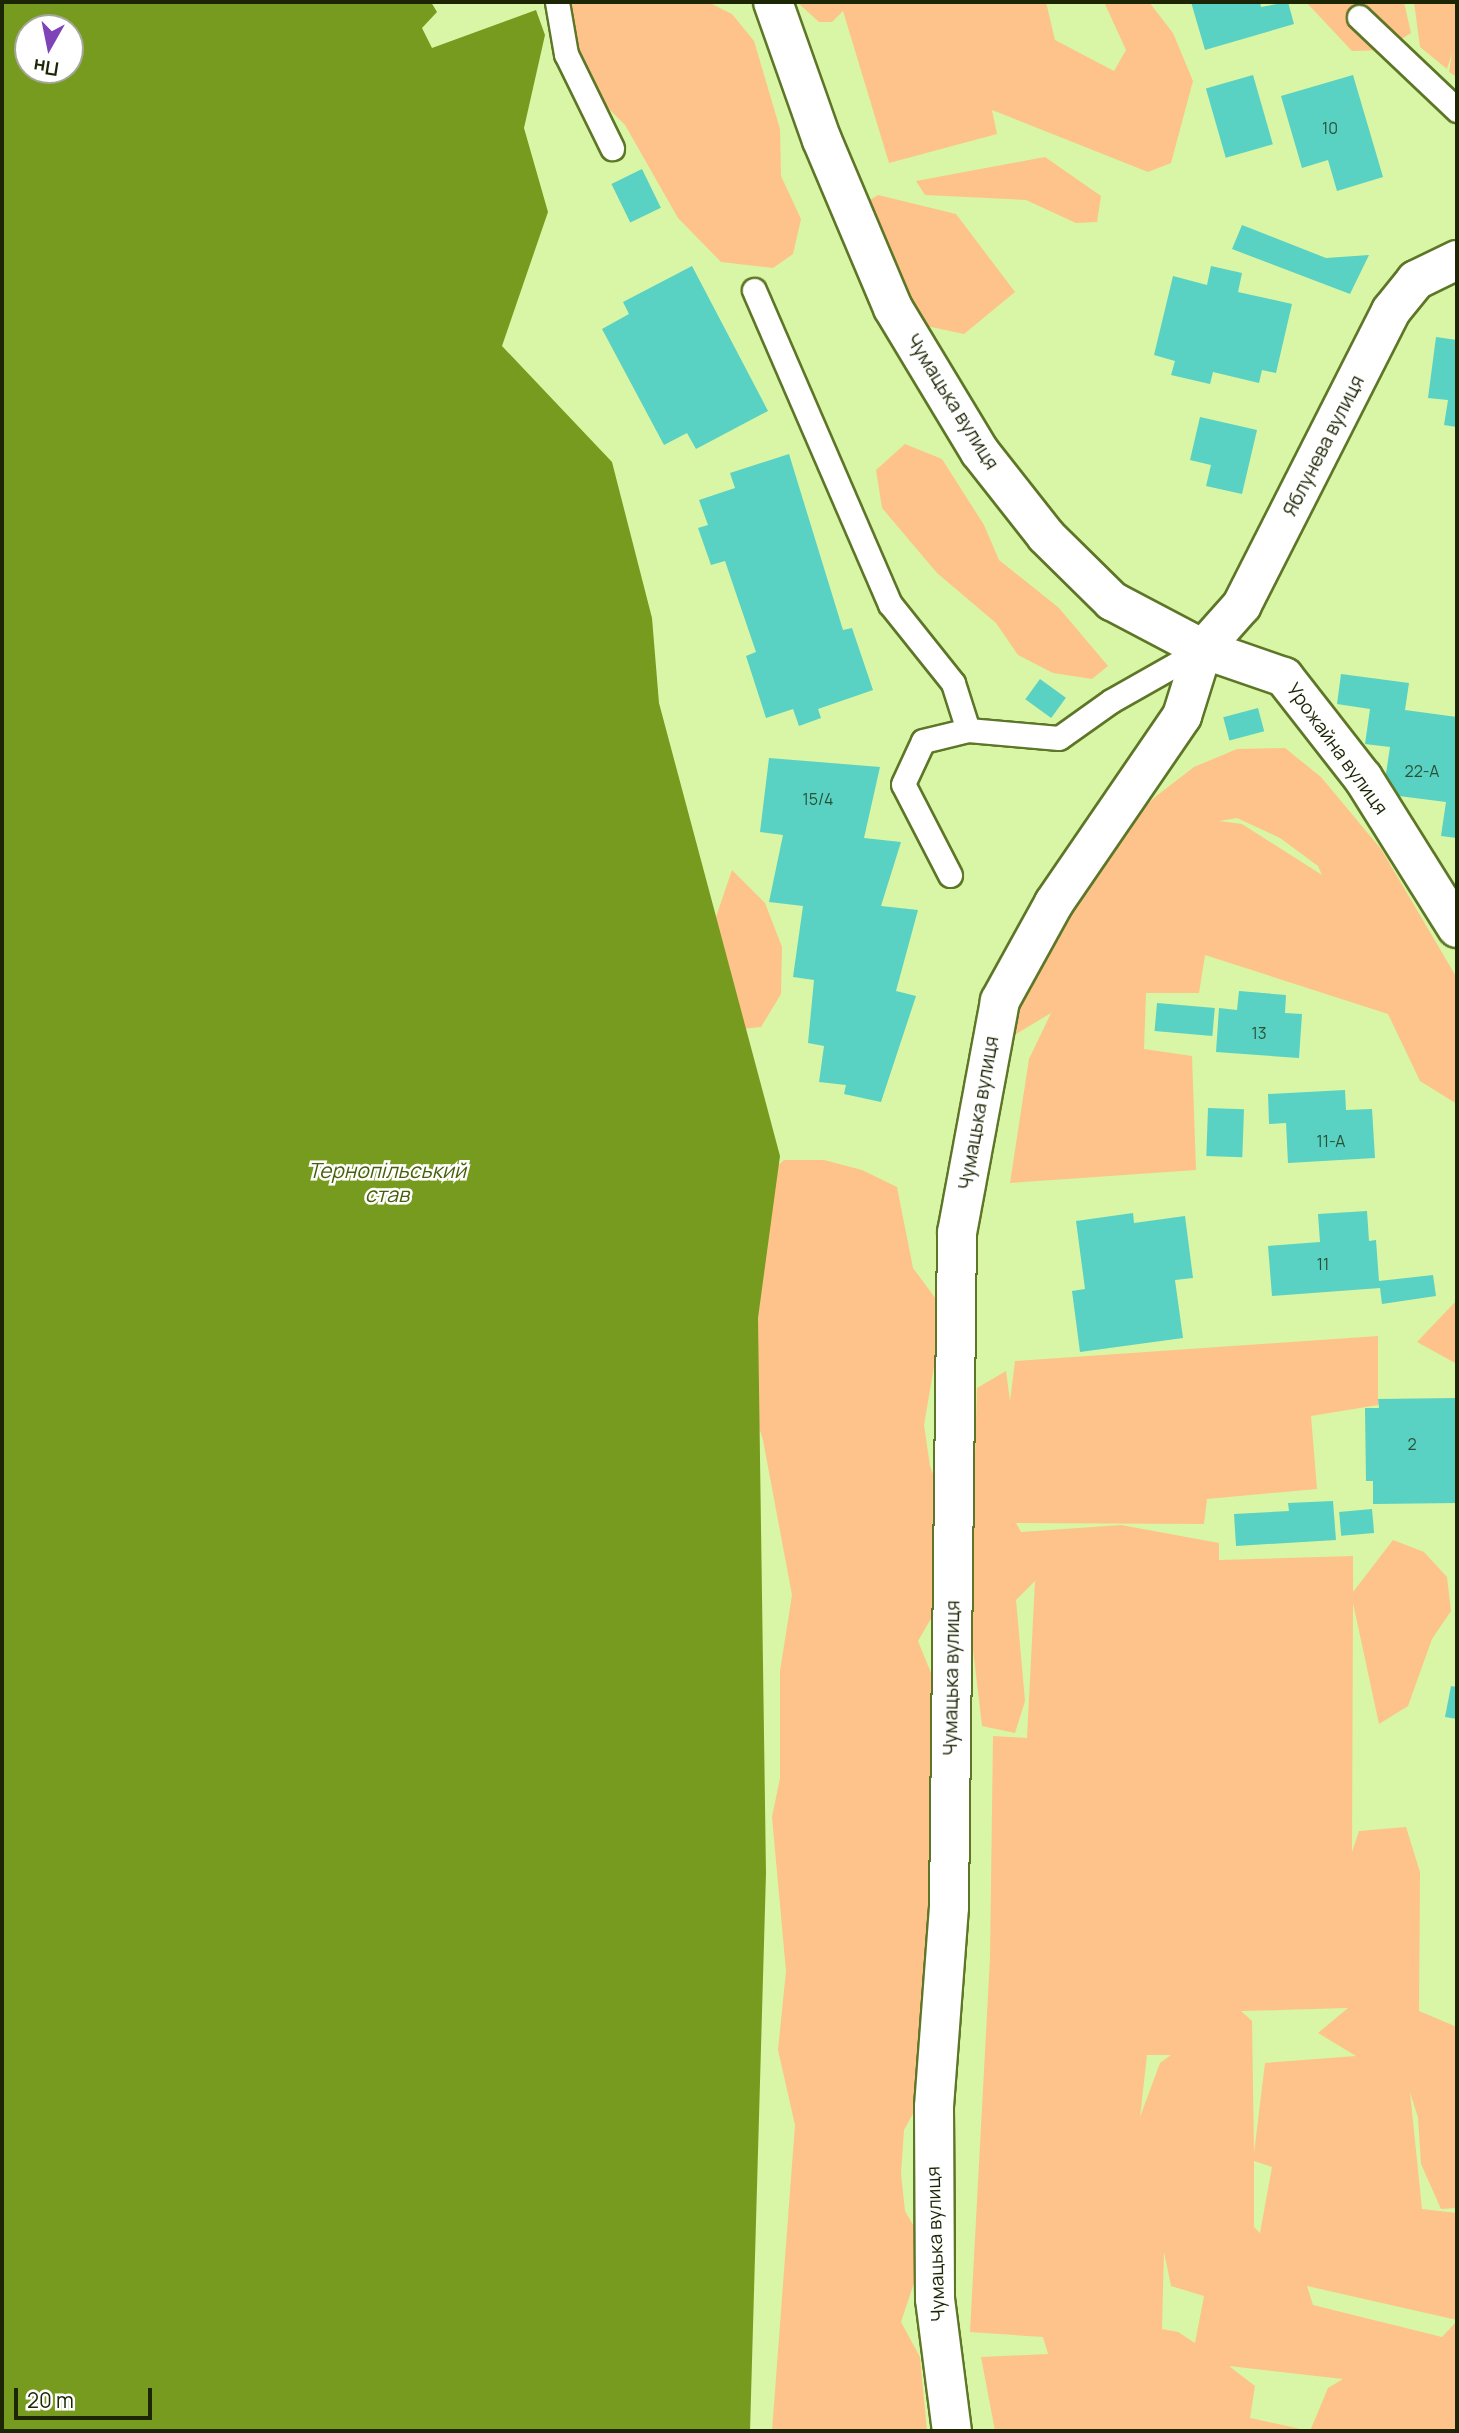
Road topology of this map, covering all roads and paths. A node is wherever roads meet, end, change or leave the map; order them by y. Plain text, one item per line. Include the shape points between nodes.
1 (557, 2) edge
2 (773, 2) edge
3 (1359, 18) dead end
4 (1457, 110) edge
5 (612, 148) dead end
6 (1457, 260) edge
7 (754, 290) dead end
8 (1203, 649) junction
9 (968, 730) junction
10 (950, 875) dead end
11 (1457, 928) edge
12 (952, 2431) edge

1 - 5 lane via 566,54
2 - 8 street, Чумацька вулиця via 822,140 893,308 980,452 1046,536 1112,601
3 - 4 lane
6 - 8 street, Яблунева вулиця via 1416,279 1391,311 1242,605
7 - 9 lane via 890,604 953,683
8 - 9 lane via 1111,701 1059,738
8 - 11 street, Урожайна вулиця via 1284,677 1363,778
8 - 12 street, Чумацька вулиця via 1182,716 1054,903 1000,1001 957,1232 949,1907 934,2106 935,2299
9 - 10 lane via 923,741 903,784

